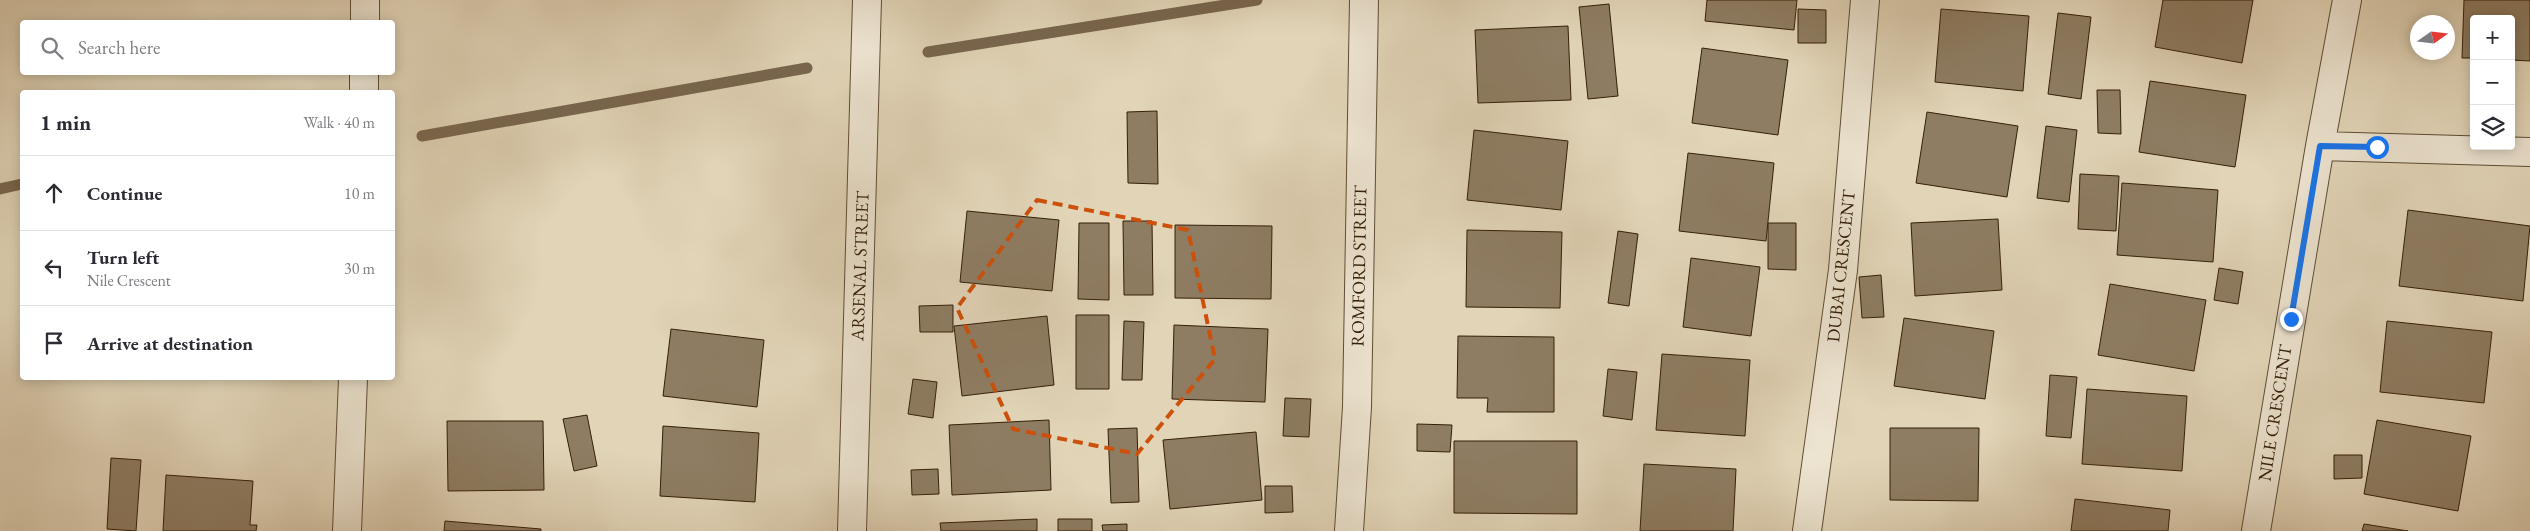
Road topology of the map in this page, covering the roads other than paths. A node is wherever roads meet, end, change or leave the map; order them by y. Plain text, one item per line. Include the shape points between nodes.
1 (365, 0) edge
2 (867, 0) edge
3 (1364, 0) edge
4 (1865, 0) edge
5 (2347, 0) edge
6 (365, 20) edge
7 (364, 75) edge
8 (364, 90) edge
9 (2320, 146) junction
10 (2530, 152) edge
11 (353, 380) edge
12 (347, 531) edge
13 (852, 531) edge
14 (1349, 531) edge
15 (1807, 531) edge
16 (2256, 531) edge

1 - 6 street
2 - 13 street, ARSENAL STREET
3 - 14 street, ROMFORD STREET via 1357,407
4 - 15 street, DUBAI CRESCENT via 1843,270
5 - 9 street, NILE CRESCENT
7 - 8 street
9 - 10 street
9 - 16 street, NILE CRESCENT
11 - 12 street

